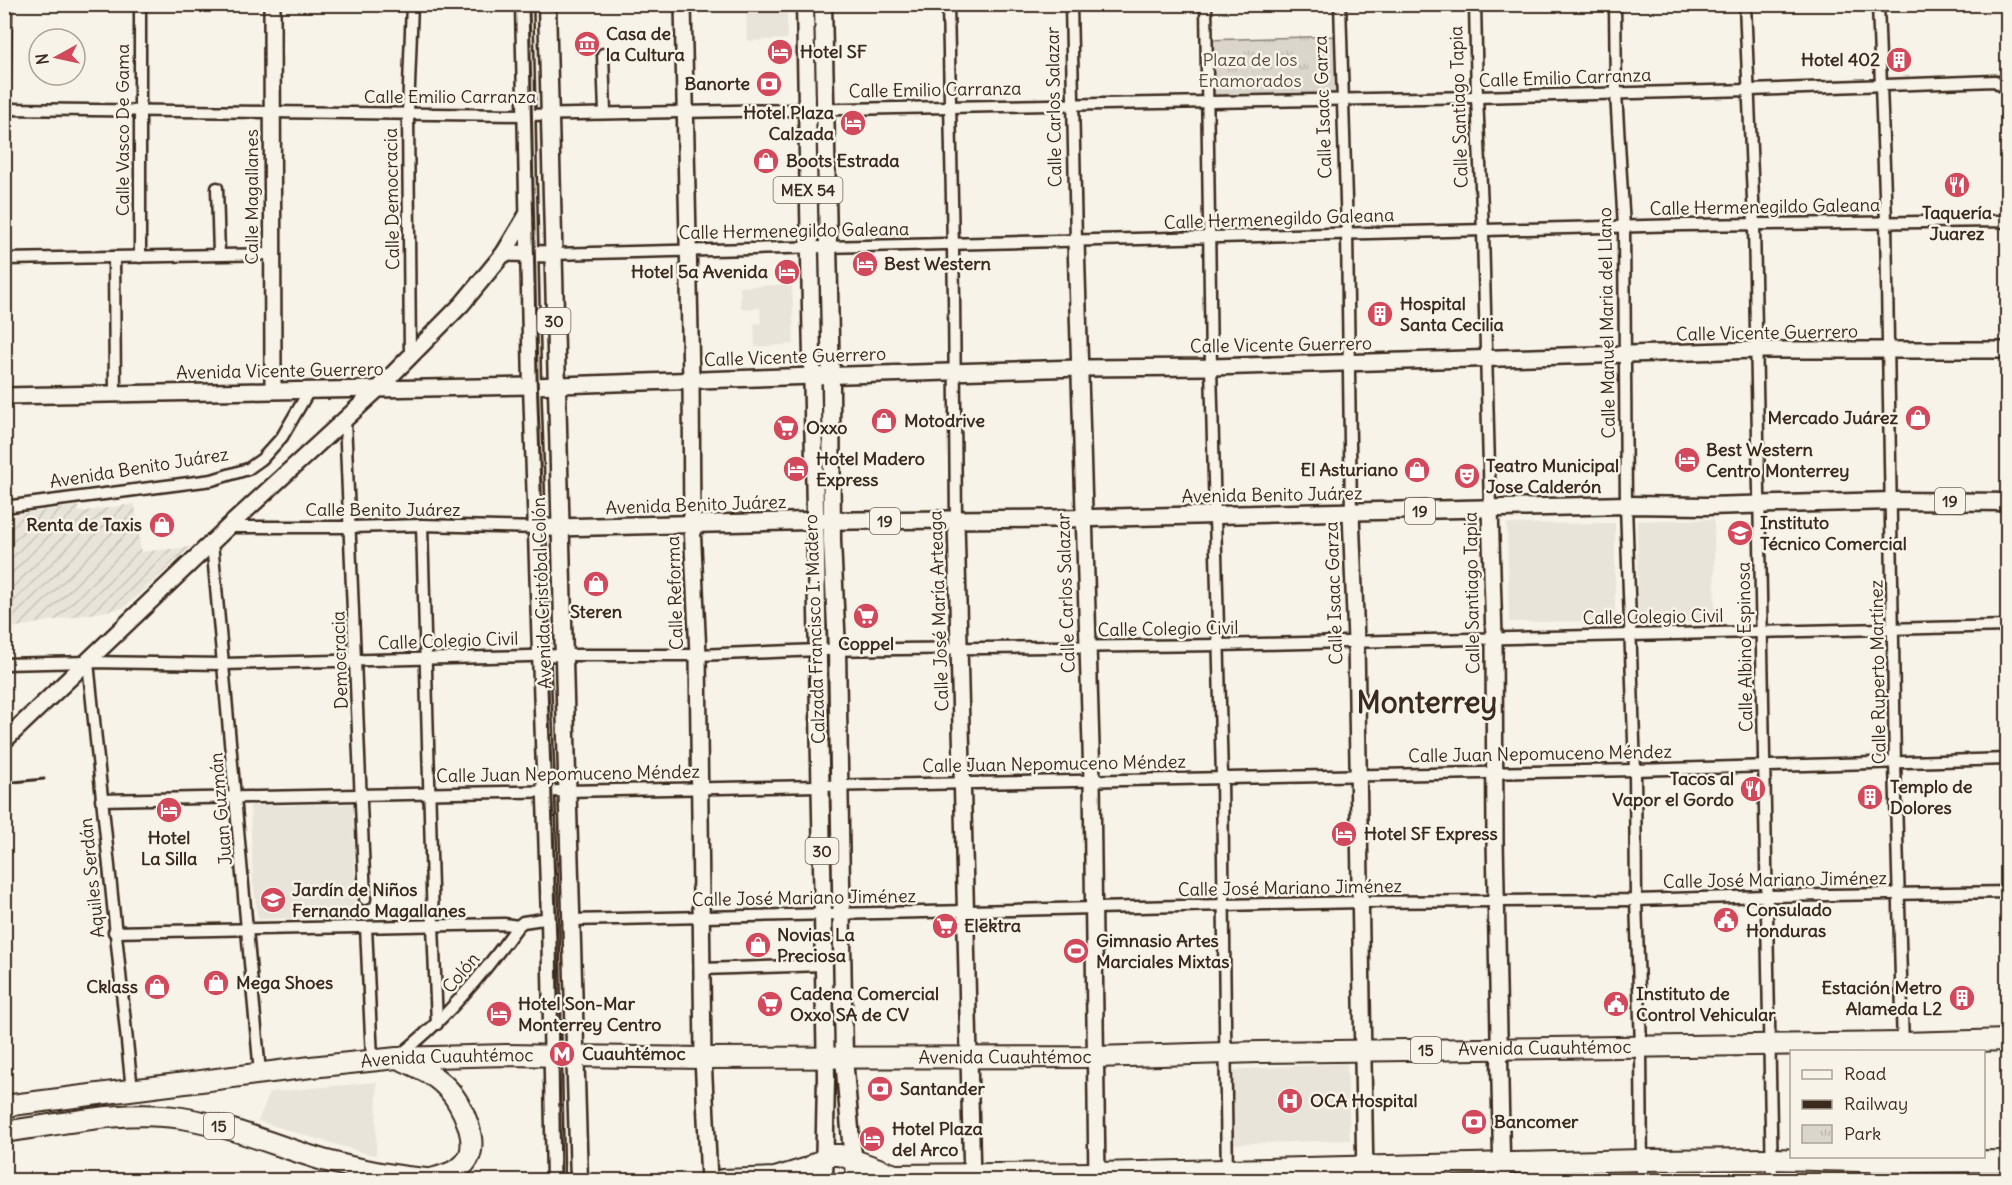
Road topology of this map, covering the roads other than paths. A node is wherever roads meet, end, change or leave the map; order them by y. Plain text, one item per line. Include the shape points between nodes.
1 (6, 4) edge
2 (140, 4) edge
3 (272, 4) edge
4 (412, 4) edge
5 (524, 4) edge
6 (547, 4) edge
7 (683, 4) edge
8 (805, 4) edge
9 (823, 4) edge
10 (948, 4) edge
11 (1071, 4) edge
12 (1206, 4) edge
13 (1340, 4) edge
14 (1475, 4) edge
15 (1615, 4) edge
16 (1745, 4) edge
17 (1878, 4) edge
18 (603, 54) dead end
19 (1881, 85) junction
20 (1750, 90) junction
21 (2007, 90) edge
22 (1616, 93) junction
23 (1477, 97) junction
24 (1342, 100) junction
25 (1207, 102) junction
26 (1072, 105) junction
27 (950, 107) junction
28 (825, 108) junction
29 (4, 109) edge
30 (807, 109) junction
31 (686, 111) junction
32 (140, 112) junction
33 (272, 112) junction
34 (408, 113) junction
35 (605, 113) junction
36 (549, 114) junction
37 (526, 115) junction
38 (4, 117) edge
39 (217, 188) dead end
40 (528, 213) junction
41 (1886, 221) junction
42 (2007, 223) edge
43 (1754, 224) junction
44 (1623, 227) junction
45 (1483, 231) junction
46 (1347, 233) junction
47 (1209, 237) junction
48 (1076, 241) junction
49 (954, 243) junction
50 (827, 246) junction
51 (810, 247) junction
52 (687, 250) junction
53 (504, 253) junction
54 (272, 254) junction
55 (528, 254) junction
56 (552, 254) junction
57 (219, 255) junction
58 (140, 256) junction
59 (114, 257) junction
60 (4, 258) edge
61 (1887, 350) junction
62 (2007, 350) edge
63 (1756, 351) junction
64 (411, 356) junction
65 (1626, 356) junction
66 (1486, 360) junction
67 (1348, 363) junction
68 (1211, 367) junction
69 (1080, 368) junction
70 (955, 372) junction
71 (831, 375) junction
72 (813, 376) junction
73 (691, 380) junction
74 (556, 385) junction
75 (532, 386) junction
76 (379, 388) junction
77 (310, 389) junction
78 (273, 390) junction
79 (116, 394) junction
80 (4, 396) edge
81 (345, 420) junction
82 (1892, 501) junction
83 (2007, 501) edge
84 (1760, 504) junction
85 (1626, 506) junction
86 (4, 507) edge
87 (1490, 508) junction
88 (1351, 513) junction
89 (1215, 516) junction
90 (1083, 519) junction
91 (956, 520) junction
92 (814, 521) junction
93 (832, 521) junction
94 (692, 524) junction
95 (422, 525) junction
96 (228, 527) junction
97 (351, 527) junction
98 (537, 528) junction
99 (559, 528) junction
100 (212, 543) junction
101 (2007, 626) edge
102 (1894, 629) junction
103 (1762, 632) junction
104 (1631, 634) junction
105 (1494, 637) junction
106 (1356, 640) junction
107 (1218, 645) junction
108 (1088, 646) junction
109 (960, 648) junction
110 (818, 650) junction
111 (837, 650) junction
112 (564, 655) junction
113 (698, 655) junction
114 (541, 656) junction
115 (426, 658) junction
116 (356, 660) junction
117 (88, 662) junction
118 (4, 664) edge
119 (224, 664) junction
120 (4, 741) edge
121 (2007, 759) edge
122 (1895, 763) junction
123 (1764, 766) junction
124 (1635, 770) junction
125 (1494, 771) junction
126 (1358, 774) junction
127 (1222, 777) junction
128 (1092, 780) junction
129 (962, 783) junction
130 (839, 786) junction
131 (820, 787) junction
132 (699, 788) junction
133 (568, 790) junction
134 (546, 791) junction
135 (430, 793) junction
136 (361, 795) junction
137 (236, 797) junction
138 (101, 800) junction
139 (2007, 892) edge
140 (1899, 894) junction
141 (1766, 896) junction
142 (365, 899) dead end
143 (1636, 900) junction
144 (1361, 902) junction
145 (1496, 902) junction
146 (1223, 906) junction
147 (1094, 909) junction
148 (965, 912) junction
149 (841, 914) junction
150 (824, 915) junction
151 (701, 916) junction
152 (550, 918) junction
153 (572, 920) junction
154 (433, 925) junction
155 (518, 926) junction
156 (366, 927) junction
157 (249, 930) junction
158 (114, 932) junction
159 (824, 965) junction
160 (702, 969) junction
161 (437, 1024) junction
162 (2007, 1040) edge
163 (1770, 1045) junction
164 (1641, 1047) junction
165 (1903, 1047) edge
166 (1500, 1048) junction
167 (1362, 1051) junction
168 (1224, 1053) junction
169 (575, 1056) junction
170 (554, 1057) junction
171 (1095, 1057) junction
172 (398, 1058) junction
173 (703, 1058) junction
174 (835, 1058) junction
175 (968, 1058) junction
176 (372, 1059) junction
177 (260, 1073) junction
178 (132, 1090) junction
179 (4, 1106) edge
180 (4, 1132) edge
181 (824, 1159) junction
182 (854, 1159) junction
183 (1772, 1159) junction
184 (1642, 1160) junction
185 (2007, 1161) edge
186 (1906, 1166) edge
187 (1502, 1172) edge
188 (1364, 1173) edge
189 (1226, 1175) edge
190 (972, 1177) edge
191 (1097, 1177) edge
192 (888, 1178) edge
193 (779, 1179) edge
194 (428, 1180) edge
195 (436, 1180) edge
196 (555, 1180) edge
197 (579, 1180) edge
198 (709, 1180) edge
199 (722, 1180) edge
200 (824, 1180) edge
201 (855, 1180) edge
202 (1642, 1180) edge
203 (1772, 1180) edge

1 - 29 street
2 - 32 street, Calle Vasco De Gama
3 - 33 street, Calle Magallanes
4 - 34 street, Calle Democracia
5 - 37 main road, 30
6 - 36 main road, Avenida Cristóbal Colón / 30
7 - 31 street, Calle Reforma
8 - 30 main road, Calzada Francisco I. Madero / MEX 54
9 - 28 main road, Calzada Francisco I. Madero / MEX 54
10 - 27 street, Calle José María Arteaga
11 - 26 street, Calle Carlos Salazar
12 - 25 street
13 - 24 street, Calle Isaac Garza
14 - 23 street, Calle Santiago Tapia
15 - 22 street, Calle Manuel Maria del Llano
16 - 20 street, Calle Albino Espinosa
17 - 19 street, Calle Ruperto Martínez
18 - 35 street
19 - 20 street, Calle Emilio Carranza
19 - 21 street, Calle Emilio Carranza via 1995,81
19 - 41 street, Calle Ruperto Martínez
20 - 22 street, Calle Emilio Carranza
20 - 43 street, Calle Albino Espinosa
22 - 23 street, Calle Emilio Carranza
22 - 44 street, Calle Manuel Maria del Llano
23 - 24 street, Calle Emilio Carranza
23 - 45 street, Calle Santiago Tapia
24 - 25 street, Calle Emilio Carranza
24 - 46 street, Calle Isaac Garza
25 - 26 street, Calle Emilio Carranza
25 - 47 street
26 - 27 street, Calle Emilio Carranza
26 - 48 street, Calle Carlos Salazar
27 - 28 street, Calle Emilio Carranza
27 - 49 street, Calle José María Arteaga
28 - 30 street, Calle Emilio Carranza
28 - 50 main road, Calzada Francisco I. Madero / MEX 54
29 - 32 street, Calle Emilio Carranza
29 - 38 street
30 - 31 street, Calle Emilio Carranza
30 - 51 main road, Calzada Francisco I. Madero / MEX 54
31 - 35 street, Calle Emilio Carranza
31 - 52 street, Calle Reforma
32 - 33 street, Calle Emilio Carranza
32 - 58 street, Calle Vasco De Gama
33 - 34 street, Calle Emilio Carranza
33 - 54 street, Calle Magallanes
34 - 37 street, Calle Emilio Carranza
34 - 64 street, Calle Democracia
35 - 36 street, Calle Emilio Carranza
36 - 37 street, Calle Emilio Carranza
36 - 56 main road, Avenida Cristóbal Colón / 30
37 - 40 main road, 30
39 - 57 street
40 - 53 street
40 - 55 main road, Avenida Cristóbal Colón / 30
41 - 42 street, Calle Hermenegildo Galeana
41 - 43 street, Calle Hermenegildo Galeana
41 - 61 street, Calle Ruperto Martínez
43 - 44 street, Calle Hermenegildo Galeana
43 - 63 street, Calle Albino Espinosa
44 - 45 street, Calle Hermenegildo Galeana
44 - 65 street, Calle Manuel Maria del Llano
45 - 46 street, Calle Hermenegildo Galeana
45 - 66 street, Calle Santiago Tapia
46 - 47 street, Calle Hermenegildo Galeana
46 - 67 street, Calle Isaac Garza
47 - 48 street, Calle Hermenegildo Galeana
47 - 68 street
48 - 49 street, Calle Hermenegildo Galeana
48 - 69 street, Calle Carlos Salazar
49 - 50 street, Calle Hermenegildo Galeana
49 - 70 street, Calle José María Arteaga
50 - 51 street, Calle Hermenegildo Galeana
50 - 71 main road, Calzada Francisco I. Madero / MEX 54
51 - 52 street, Calle Hermenegildo Galeana
51 - 72 main road, Calzada Francisco I. Madero / MEX 54
52 - 56 street, Calle Hermenegildo Galeana
52 - 73 street, Calle Reforma
53 - 55 street
53 - 64 street via 462,304
54 - 57 street
54 - 78 street, Calle Magallanes
55 - 56 street
55 - 75 main road, Avenida Cristóbal Colón / 30
56 - 74 main road, Avenida Cristóbal Colón / 30
57 - 58 street
58 - 59 street
59 - 60 street
59 - 79 street
61 - 62 street, Calle Vicente Guerrero
61 - 63 street, Calle Vicente Guerrero
61 - 82 street, Calle Ruperto Martínez
63 - 65 street, Calle Vicente Guerrero
63 - 84 street, Calle Albino Espinosa
64 - 76 street
65 - 66 street, Calle Vicente Guerrero
65 - 85 street, Calle Manuel Maria del Llano
66 - 67 street, Calle Vicente Guerrero
66 - 87 street, Calle Santiago Tapia
67 - 68 street, Calle Vicente Guerrero
67 - 88 street, Calle Isaac Garza
68 - 69 street, Calle Vicente Guerrero
68 - 89 street
69 - 70 street, Calle Vicente Guerrero
69 - 90 street, Calle Carlos Salazar
70 - 71 street, Calle Vicente Guerrero
70 - 91 street, Calle José María Arteaga
71 - 72 street, Calle Vicente Guerrero
71 - 93 main road, Calzada Francisco I. Madero / MEX 54
72 - 73 street, Calle Vicente Guerrero
72 - 92 main road, Calzada Francisco I. Madero / MEX 54
73 - 74 street, Calle Vicente Guerrero
73 - 94 street, Calle Reforma
74 - 75 street, Avenida Vicente Guerrero
74 - 99 main road, Avenida Cristóbal Colón / 30
75 - 76 street, Avenida Vicente Guerrero
75 - 98 main road, Avenida Cristóbal Colón / 30
76 - 77 street, Avenida Vicente Guerrero
76 - 81 street
77 - 78 street, Avenida Vicente Guerrero
77 - 86 street, Avenida Benito Juárez via 282,437 248,469 212,480
78 - 79 street, Avenida Vicente Guerrero
79 - 80 street, Avenida Vicente Guerrero
81 - 96 street
81 - 97 street, Democracia
82 - 83 main road, Avenida Benito Juárez / 19
82 - 84 main road, Avenida Benito Juárez / 19
82 - 102 street, Calle Ruperto Martínez
84 - 85 main road, Avenida Benito Juárez / 19
84 - 103 street, Calle Albino Espinosa
85 - 87 main road, Avenida Benito Juárez / 19
85 - 104 street, Calle Manuel Maria del Llano
87 - 88 main road, Avenida Benito Juárez / 19
87 - 105 street, Calle Santiago Tapia
88 - 89 main road, Avenida Benito Juárez / 19
88 - 106 street, Calle Isaac Garza
89 - 90 main road, Avenida Benito Juárez / 19
89 - 107 street
90 - 91 main road, Avenida Benito Juárez / 19
90 - 108 street, Calle Carlos Salazar
91 - 93 main road, Avenida Benito Juárez / 19
91 - 109 street, Calle José María Arteaga
92 - 93 main road, Avenida Benito Juárez / 19
92 - 94 main road, Avenida Benito Juárez / 19
92 - 110 main road, Calzada Francisco I. Madero / 30
93 - 111 main road, Calzada Francisco I. Madero / 30
94 - 99 main road, Avenida Benito Juárez / 19
94 - 113 street, Calle Reforma
95 - 97 street, Calle Benito Juárez / 19
95 - 98 street, Calle Benito Juárez / 19
95 - 115 street
96 - 97 street, Calle Benito Juárez / 19
96 - 100 street
97 - 116 street, Democracia
98 - 99 main road, Avenida Benito Juárez / 19
98 - 114 main road, Avenida Cristóbal Colón / 30
99 - 112 main road, Avenida Cristóbal Colón / 30
100 - 117 street
100 - 119 street, Juan Guzmán
101 - 102 street, Calle Colegio Civil
102 - 103 street, Calle Colegio Civil
102 - 122 street, Calle Ruperto Martínez
103 - 104 street, Calle Colegio Civil
103 - 123 street, Calle Albino Espinosa
104 - 105 street, Calle Colegio Civil
104 - 124 street, Calle Manuel Maria del Llano
105 - 106 street, Calle Colegio Civil
105 - 125 street, Calle Santiago Tapia
106 - 107 street, Calle Colegio Civil
106 - 126 street, Calle Isaac Garza
107 - 108 street, Calle Colegio Civil
107 - 127 street
108 - 109 street, Calle Colegio Civil
108 - 128 street, Calle Carlos Salazar
109 - 111 street, Calle Colegio Civil
109 - 129 street, Calle José María Arteaga
110 - 111 street, Calle Colegio Civil
110 - 113 street, Calle Colegio Civil
110 - 131 main road, Calzada Francisco I. Madero / 30
111 - 130 main road, Calzada Francisco I. Madero / 30
112 - 113 street, Calle Colegio Civil
112 - 114 street, Calle Colegio Civil
112 - 133 main road, Avenida Cristóbal Colón / 30
113 - 132 street, Calle Reforma
114 - 115 street, Calle Colegio Civil
114 - 134 main road, Avenida Cristóbal Colón / 30
115 - 116 street, Calle Colegio Civil
115 - 135 street
116 - 119 street, Calle Colegio Civil
116 - 136 street, Democracia
117 - 118 street, Calle Colegio Civil
117 - 119 street, Calle Colegio Civil
117 - 120 street
117 - 138 street, Aquiles Serdán
119 - 137 street, Juan Guzmán
121 - 122 street, Calle Juan Nepomuceno Méndez
122 - 123 street, Calle Juan Nepomuceno Méndez
122 - 140 street, Calle Ruperto Martínez
123 - 124 street, Calle Juan Nepomuceno Méndez
123 - 141 street, Calle Albino Espinosa
124 - 125 street, Calle Juan Nepomuceno Méndez
124 - 143 street, Calle Manuel Maria del Llano
125 - 126 street, Calle Juan Nepomuceno Méndez
125 - 145 street, Calle Santiago Tapia
126 - 127 street, Calle Juan Nepomuceno Méndez
126 - 144 street, Calle Isaac Garza
127 - 128 street, Calle Juan Nepomuceno Méndez
127 - 146 street
128 - 129 street, Calle Juan Nepomuceno Méndez
128 - 147 street, Calle Carlos Salazar
129 - 130 street, Calle Juan Nepomuceno Méndez
129 - 148 street, Calle José María Arteaga
130 - 131 street, Calle Juan Nepomuceno Méndez
130 - 149 main road, Calzada Francisco I. Madero / 30
131 - 132 street, Calle Juan Nepomuceno Méndez
131 - 150 main road, Calzada Francisco I. Madero / 30
132 - 133 street, Calle Juan Nepomuceno Méndez
132 - 151 street, Calle Reforma
133 - 134 street, Calle Juan Nepomuceno Méndez
133 - 153 main road, Avenida Cristóbal Colón / 30
134 - 135 street, Calle Juan Nepomuceno Méndez
134 - 152 main road, Avenida Cristóbal Colón / 30
135 - 136 street, Calle Juan Nepomuceno Méndez
135 - 154 street
136 - 137 street, Calle Juan Nepomuceno Méndez
136 - 142 street, Democracia
137 - 138 street, Calle Juan Nepomuceno Méndez
137 - 157 street, Juan Guzmán
138 - 158 street, Aquiles Serdán
139 - 140 street, Calle José Mariano Jiménez
140 - 141 street, Calle José Mariano Jiménez
140 - 165 street, Calle Ruperto Martínez
141 - 143 street, Calle José Mariano Jiménez
141 - 163 street, Calle Albino Espinosa
143 - 145 street, Calle José Mariano Jiménez
143 - 164 street, Calle Manuel Maria del Llano
144 - 145 street, Calle José Mariano Jiménez
144 - 146 street, Calle José Mariano Jiménez
144 - 167 street, Calle Isaac Garza
145 - 166 street, Calle Santiago Tapia
146 - 147 street, Calle José Mariano Jiménez
146 - 168 street
147 - 148 street, Calle José Mariano Jiménez
147 - 171 street, Calle Carlos Salazar
148 - 149 street, Calle José Mariano Jiménez
148 - 175 street, Calle José María Arteaga
149 - 150 street, Calle José Mariano Jiménez
149 - 174 main road, Calzada Francisco I. Madero / 30
150 - 151 street, Calle José Mariano Jiménez
150 - 159 main road, Calzada Francisco I. Madero / 30
151 - 153 street, Calle José Mariano Jiménez
151 - 160 street, Calle Reforma
152 - 155 street
152 - 170 main road, Avenida Cristóbal Colón / 30
153 - 169 main road, Avenida Cristóbal Colón / 30
154 - 155 street
154 - 156 street
154 - 161 street
155 - 161 street, Colón via 486,970
156 - 157 street
156 - 176 street
157 - 158 street
157 - 177 street, Juan Guzmán
158 - 178 street, Aquiles Serdán
159 - 160 street
159 - 174 main road, Calzada Francisco I. Madero / 30
160 - 173 street, Calle Reforma
161 - 172 street, Colón
162 - 165 highway, Avenida Cuauhtémoc / 15
163 - 164 highway, Avenida Cuauhtémoc / 15
163 - 165 highway, Avenida Cuauhtémoc / 15
163 - 183 street, Calle Albino Espinosa
164 - 166 highway, Avenida Cuauhtémoc / 15
164 - 184 street, Calle Manuel Maria del Llano
166 - 167 highway, Avenida Cuauhtémoc / 15
166 - 187 street, Calle Santiago Tapia
167 - 168 highway, Avenida Cuauhtémoc / 15
167 - 188 street, Calle Isaac Garza
168 - 171 highway, Avenida Cuauhtémoc / 15
168 - 189 street
169 - 170 highway, Avenida Cuauhtémoc / 15
169 - 173 highway, Avenida Cuauhtémoc / 15
169 - 197 main road, Avenida Cristóbal Colón / 30
170 - 172 highway, Avenida Cuauhtémoc / 15
170 - 196 main road, Avenida Cristóbal Colón / 30
171 - 175 highway, Avenida Cuauhtémoc / 15
171 - 191 street, Calle Carlos Salazar
172 - 176 highway, Avenida Cuauhtémoc / 15
172 - 194 highway via 447,1088 462,1110 470,1135 469,1158 464,1164
173 - 174 highway, Avenida Cuauhtémoc / 15
173 - 198 street, Calle Reforma
174 - 175 highway, Avenida Cuauhtémoc / 15
174 - 181 main road, Calzada Francisco I. Madero / 30
174 - 182 main road, Calzada Francisco I. Madero / 30
175 - 190 street, Calle José María Arteaga
176 - 177 highway, Avenida Cuauhtémoc / 15
177 - 178 highway, Avenida Cuauhtémoc / 15
178 - 179 highway, Avenida Cuauhtémoc / 15
180 - 194 highway, 15 via 107,1116 159,1116 233,1130 338,1163
181 - 182 highway via 830,1155
181 - 193 highway
181 - 200 main road, Calzada Francisco I. Madero / 30
182 - 192 highway
182 - 201 main road, Calzada Francisco I. Madero / 30
183 - 184 highway
183 - 186 highway
183 - 203 street, Calle Albino Espinosa
184 - 187 highway
184 - 202 street, Calle Manuel Maria del Llano
185 - 186 highway
187 - 188 highway
188 - 189 highway
189 - 191 highway
190 - 191 highway
190 - 192 highway
193 - 199 highway
194 - 195 highway, 15

